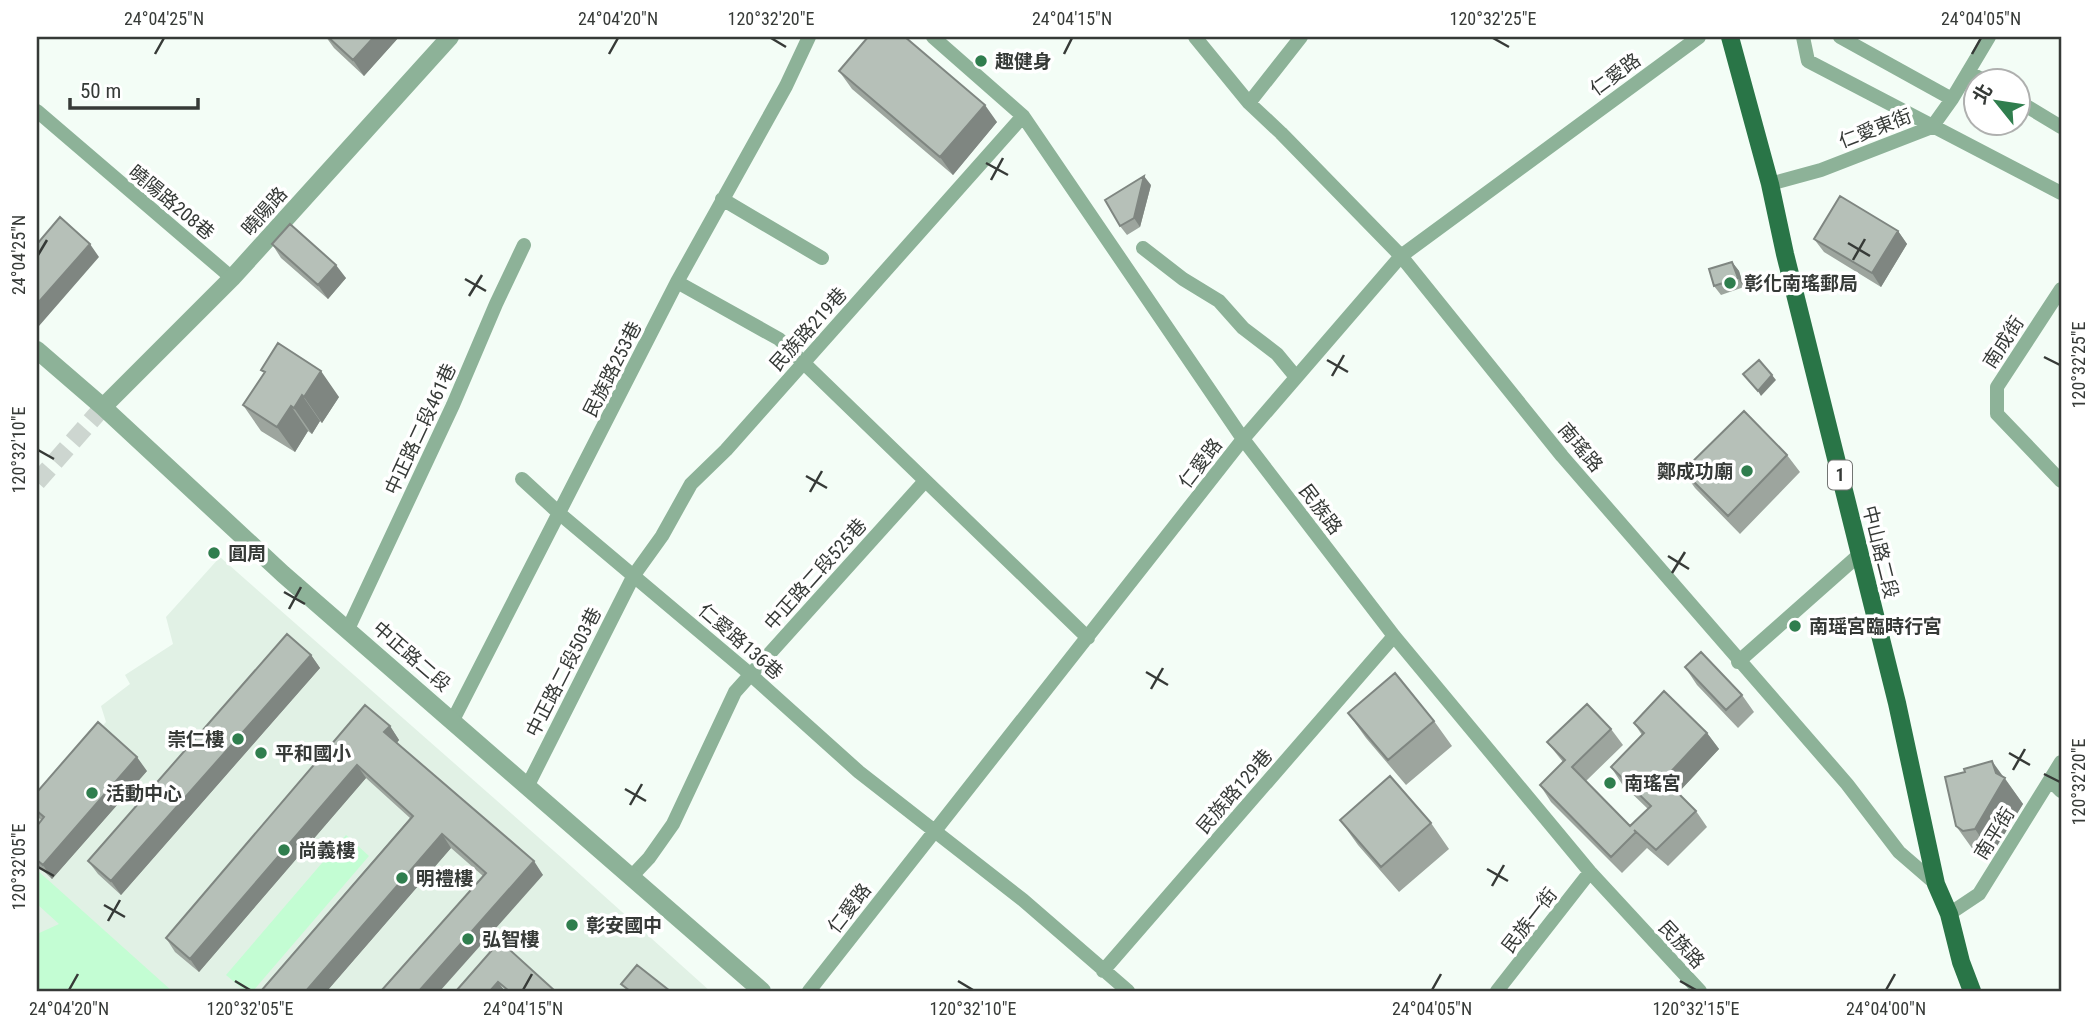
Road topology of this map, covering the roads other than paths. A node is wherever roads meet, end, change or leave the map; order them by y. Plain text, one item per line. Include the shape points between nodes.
1 (450, 37) edge
2 (809, 37) edge
3 (933, 37) edge
4 (1196, 37) edge
5 (1301, 37) edge
6 (1699, 37) edge
7 (1730, 37) edge
8 (1803, 37) edge
9 (1840, 37) edge
10 (1989, 37) edge
11 (1972, 66) edge
12 (1962, 82) edge
13 (1952, 99) junction
14 (1249, 103) junction
15 (2032, 109) edge
16 (37, 111) edge
17 (1023, 116) junction
18 (1931, 127) junction
19 (2061, 127) edge
20 (1770, 184) junction
21 (2061, 194) edge
22 (722, 199) junction
23 (524, 245) dead end
24 (1143, 248) dead end
25 (1401, 256) junction
26 (822, 258) dead end
27 (232, 278) junction
28 (677, 282) junction
29 (2061, 289) edge
30 (37, 350) edge
31 (803, 364) junction
32 (1296, 377) junction
33 (103, 407) junction
34 (1243, 439) junction
35 (522, 479) dead end
36 (925, 481) junction
37 (2061, 481) edge
38 (560, 514) junction
39 (1860, 554) junction
40 (634, 575) junction
41 (348, 629) junction
42 (1394, 636) junction
43 (1088, 638) junction
44 (1738, 662) junction
45 (750, 674) junction
46 (453, 720) junction
47 (2061, 762) edge
48 (2050, 780) junction
49 (527, 787) junction
50 (2061, 791) edge
51 (935, 831) junction
52 (1591, 872) junction
53 (632, 876) junction
54 (1936, 884) junction
55 (1949, 914) junction
56 (1102, 971) junction
57 (762, 991) edge
58 (809, 991) edge
59 (1128, 991) edge
60 (1497, 991) edge
61 (1700, 991) edge
62 (1972, 991) edge

1 - 27 street, 曉陽路
2 - 22 street, 民族路253巷
3 - 17 street, 民族路
4 - 14 street, 南瑤路
5 - 14 street
6 - 25 street, 仁愛路
7 - 20 main road, 中山路二段 / 1
8 - 18 street via 1808,61
9 - 13 street
10 - 11 street, 仁愛東街
12 - 13 street, 仁愛東街
13 - 18 street, 仁愛東街
14 - 25 street, 南瑤路
15 - 19 street
16 - 27 street, 曉陽路208巷
17 - 31 street, 民族路219巷
17 - 34 street, 民族路
18 - 20 street, 仁愛東街 via 1821,170
18 - 21 street
20 - 39 main road, 中山路二段 / 1
22 - 26 street
22 - 28 street, 民族路253巷
23 - 41 street, 中正路二段461巷
24 - 32 street via 1219,301
25 - 32 street, 仁愛路
25 - 44 street, 南瑤路 via 1562,456
27 - 33 street, 曉陽路
28 - 31 street via 779,339
28 - 38 street, 民族路253巷
29 - 37 street, 南成街 via 1997,387 1997,414
30 - 33 street, 中正路二段
31 - 36 street
31 - 40 street, 民族路219巷 via 691,484
32 - 34 street, 仁愛路
33 - 41 street, 中正路二段
34 - 42 street, 民族路
34 - 43 street, 仁愛路
35 - 38 street, 仁愛路136巷
36 - 43 street
36 - 45 street, 中正路二段525巷
38 - 40 street, 仁愛路136巷
38 - 46 street, 民族路253巷
39 - 44 street
39 - 54 main road, 中山路二段 / 1
40 - 45 street, 仁愛路136巷
40 - 49 street, 中正路二段503巷
41 - 46 street, 中正路二段
42 - 52 street, 民族路
42 - 56 street, 民族路129巷
43 - 51 street, 仁愛路
44 - 54 street, 南瑤路 via 1847,784 1899,852
45 - 51 street, 仁愛路136巷 via 859,772
45 - 53 street, 中正路二段525巷 via 719,722 673,824
46 - 49 street, 中正路二段
47 - 48 street, 南平街
48 - 50 street
48 - 55 street, 南平街 via 1979,894
49 - 53 street, 中正路二段
51 - 56 street, 仁愛路136巷 via 1023,900
51 - 58 street, 仁愛路
52 - 60 street, 民族一街
52 - 61 street, 民族路
53 - 57 street, 中正路二段
54 - 55 main road, 中山路二段 / 1
55 - 62 main road, 1
56 - 59 street, 仁愛路136巷

